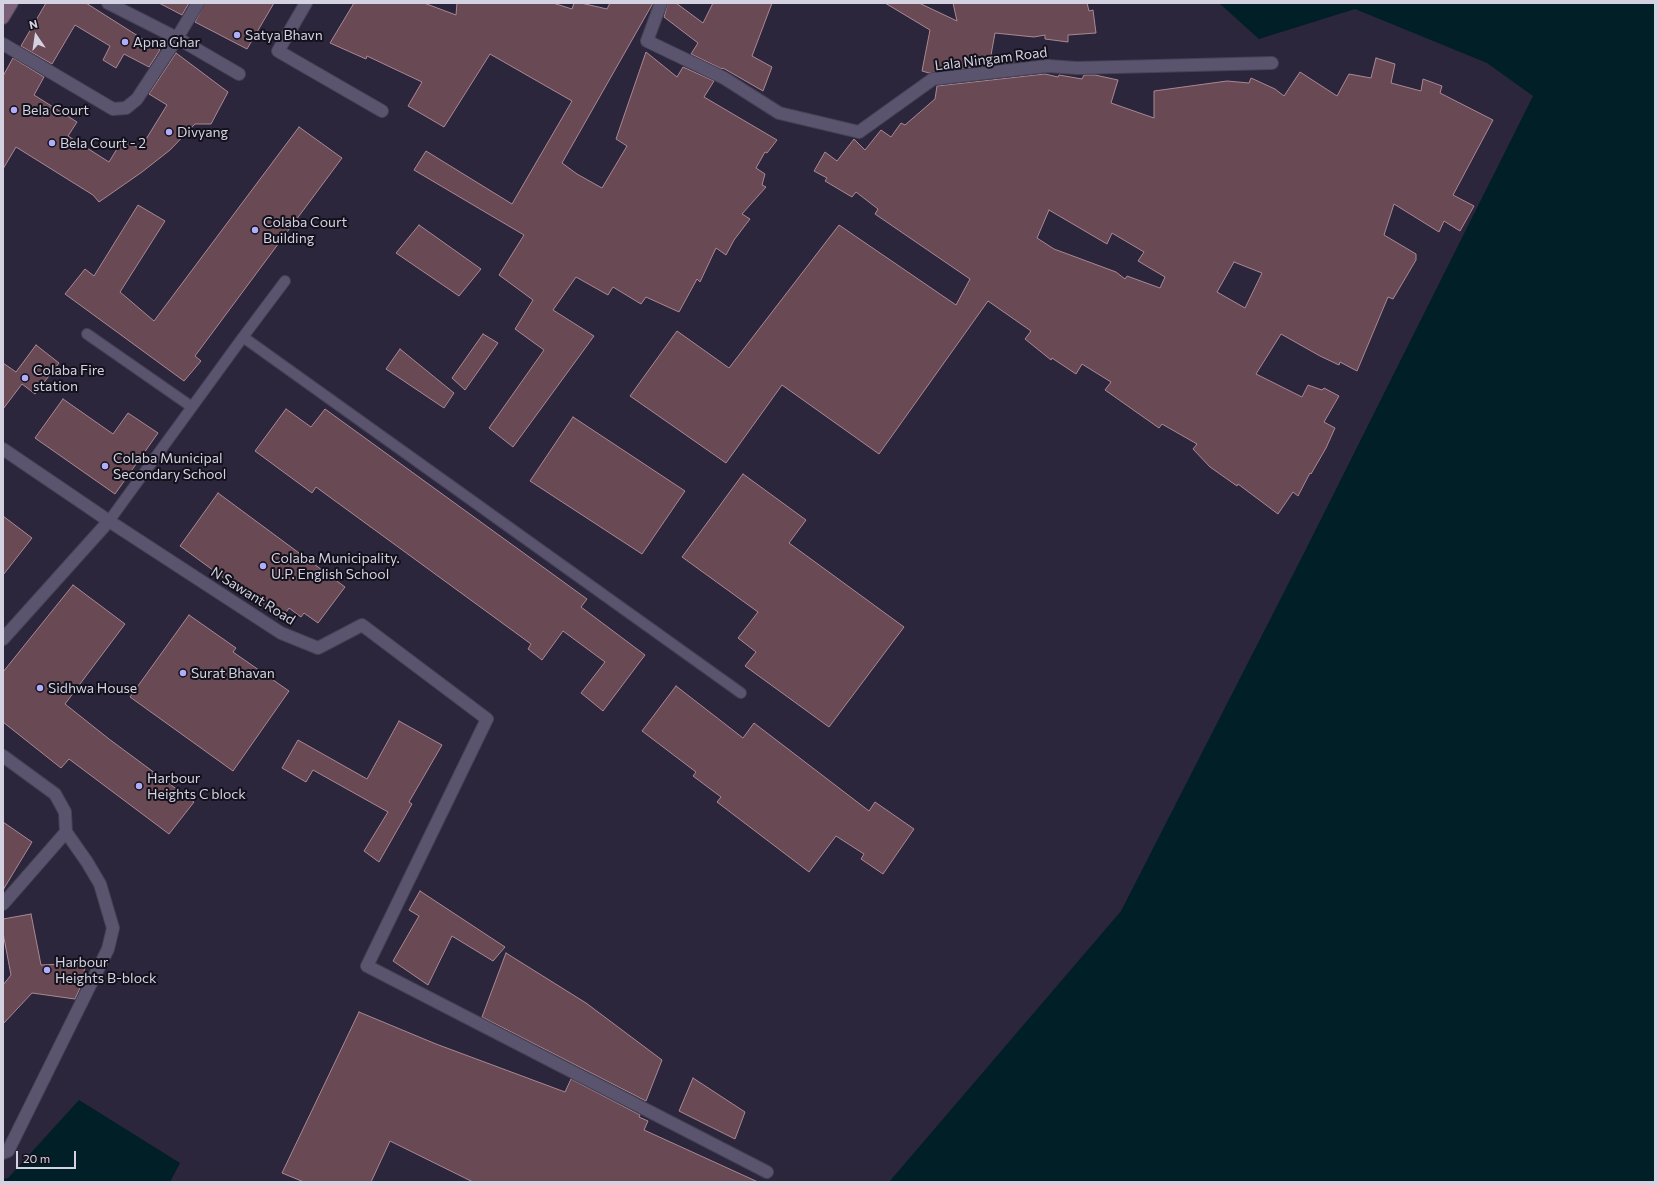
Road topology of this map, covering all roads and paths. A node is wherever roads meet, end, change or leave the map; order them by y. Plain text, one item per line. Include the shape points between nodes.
1 (12, 3) edge
2 (108, 3) edge
3 (198, 3) edge
4 (306, 3) edge
5 (661, 3) edge
6 (3, 18) edge
7 (177, 38) junction
8 (3, 44) edge
9 (1272, 64) dead end
10 (239, 74) dead end
11 (382, 111) dead end
12 (285, 281) dead end
13 (87, 334) dead end
14 (243, 337) junction
15 (192, 407) junction
16 (3, 448) edge
17 (109, 521) junction
18 (3, 639) edge
19 (741, 693) dead end
20 (3, 756) edge
21 (66, 832) junction
22 (3, 904) edge
23 (3, 1153) edge
24 (767, 1172) dead end

1 - 6 main road
2 - 7 street
3 - 7 street
4 - 11 street via 278,51
5 - 9 street, Lala Ningam Road via 648,41 724,78 779,114 859,132 934,79 1048,66 1077,68
7 - 8 street via 137,99 126,108 113,109
7 - 10 street
12 - 14 lane
13 - 15 lane
14 - 15 lane
14 - 19 lane
15 - 17 lane
16 - 17 street, N Sawant Road
17 - 18 street
17 - 24 street, N Sawant Road via 287,636 318,648 362,625 487,719 367,966
20 - 21 street via 55,794 65,812
21 - 22 street
21 - 23 street via 100,884 113,928 108,949 8,1151

